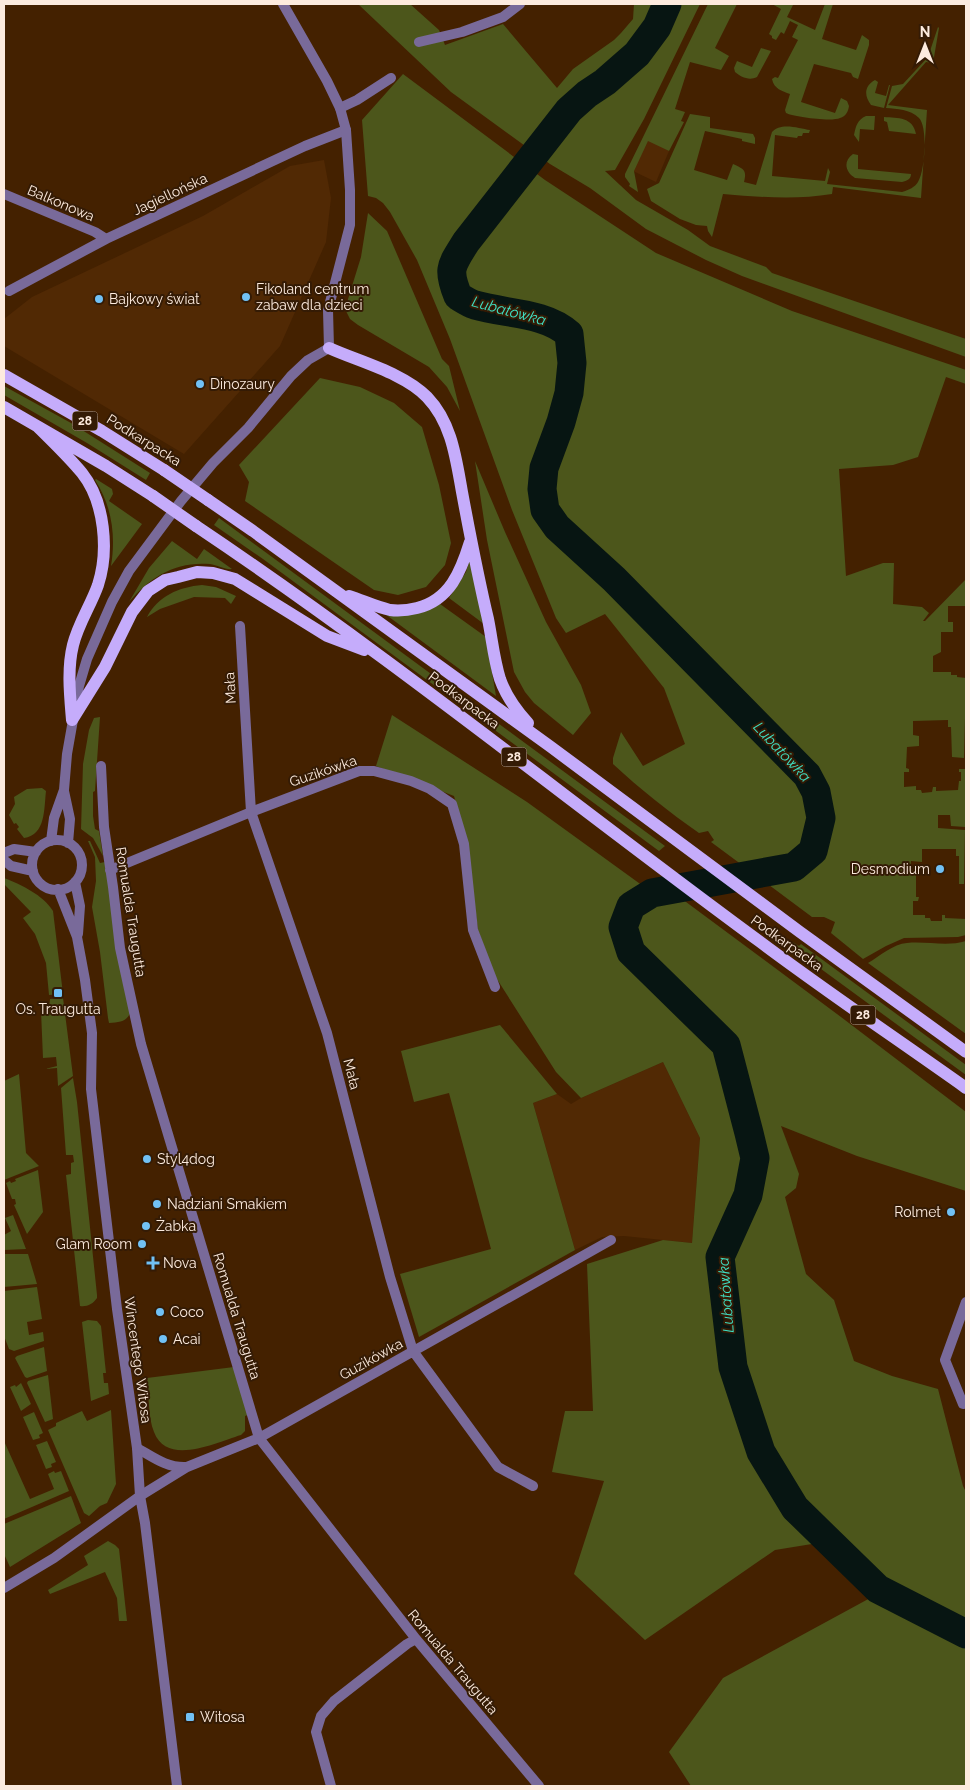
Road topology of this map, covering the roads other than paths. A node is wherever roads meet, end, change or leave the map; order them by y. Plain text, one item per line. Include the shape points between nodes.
1 (283, 4) edge
2 (520, 4) edge
3 (418, 42) dead end
4 (391, 78) dead end
5 (340, 108) junction
6 (346, 130) junction
7 (4, 194) edge
8 (106, 239) junction
9 (9, 292) dead end
10 (329, 348) junction
11 (4, 375) edge
12 (4, 407) edge
13 (37, 426) junction
14 (470, 539) junction
15 (336, 591) junction
16 (240, 626) dead end
17 (380, 656) junction
18 (72, 720) junction
19 (551, 747) junction
20 (101, 766) dead end
21 (64, 790) junction
22 (251, 812) junction
23 (51, 841) junction
24 (68, 842) junction
25 (36, 852) junction
26 (4, 853) edge
27 (4, 860) edge
28 (110, 870) junction
29 (34, 871) junction
30 (75, 882) junction
31 (58, 889) junction
32 (77, 937) junction
33 (495, 987) dead end
34 (966, 1052) edge
35 (966, 1088) edge
36 (611, 1240) dead end
37 (966, 1302) edge
38 (413, 1351) junction
39 (963, 1404) dead end
40 (259, 1438) junction
41 (137, 1448) junction
42 (188, 1467) junction
43 (533, 1486) dead end
44 (140, 1496) junction
45 (4, 1588) edge
46 (416, 1639) junction
47 (177, 1786) edge
48 (332, 1786) edge
49 (539, 1786) edge

1 - 5 street
2 - 3 street via 503,17 462,32
4 - 5 street
5 - 6 street
6 - 8 street, Jagiellońska
6 - 10 street via 350,225 328,310
7 - 8 street, Balkonowa
8 - 9 street, Jagiellońska
10 - 14 main road via 407,382 438,412 454,449
10 - 18 street via 308,360 213,463 129,571 87,659
11 - 15 main road, Podkarpacka / 28, bridge via 164,470
12 - 13 main road, Podkarpacka / 28
13 - 17 main road, Podkarpacka / 28, bridge via 153,496
13 - 18 main road via 82,474 99,507 104,538 97,586 72,645 69,681
14 - 15 main road via 462,566 450,587 441,598 426,606 391,610
14 - 19 main road via 500,679 515,709
15 - 19 main road, Podkarpacka / 28
16 - 22 street, Mała
17 - 18 main road via 327,636 235,580 197,572 164,580 148,591 132,612 105,667
17 - 35 main road, Podkarpacka / 28 via 760,942
18 - 21 street
19 - 34 main road, Podkarpacka / 28
20 - 28 street, Romualda Traugutta
21 - 23 street via 54,818
21 - 24 street via 70,819
22 - 28 street, Guzikówka
22 - 33 street, Guzikówka via 359,771 374,771 412,781 452,804 464,844 473,930
22 - 38 street, Mała via 327,1033 390,1277
23 - 24 street
23 - 25 street
24 - 30 street via 80,853 82,861 80,876
25 - 26 street via 14,849
25 - 29 street
27 - 29 street via 11,866
28 - 40 street, Romualda Traugutta via 120,948 141,1044
29 - 31 street via 40,883
30 - 31 street
30 - 32 street, Wincentego Witosa via 80,906
31 - 32 street, Wincentego Witosa
32 - 41 street, Wincentego Witosa via 86,980 92,1033 91,1089
36 - 38 street, Guzikówka
37 - 39 street via 945,1360
38 - 40 street, Guzikówka
38 - 43 street, Mała via 498,1467
40 - 42 street, Guzikówka
40 - 46 street, Romualda Traugutta
41 - 42 street via 162,1463
41 - 44 street, Wincentego Witosa
42 - 44 street, Guzikówka
44 - 45 street, Guzikówka via 54,1558
44 - 47 street, Wincentego Witosa
46 - 48 street via 334,1701 321,1716 316,1732
46 - 49 street, Romualda Traugutta

